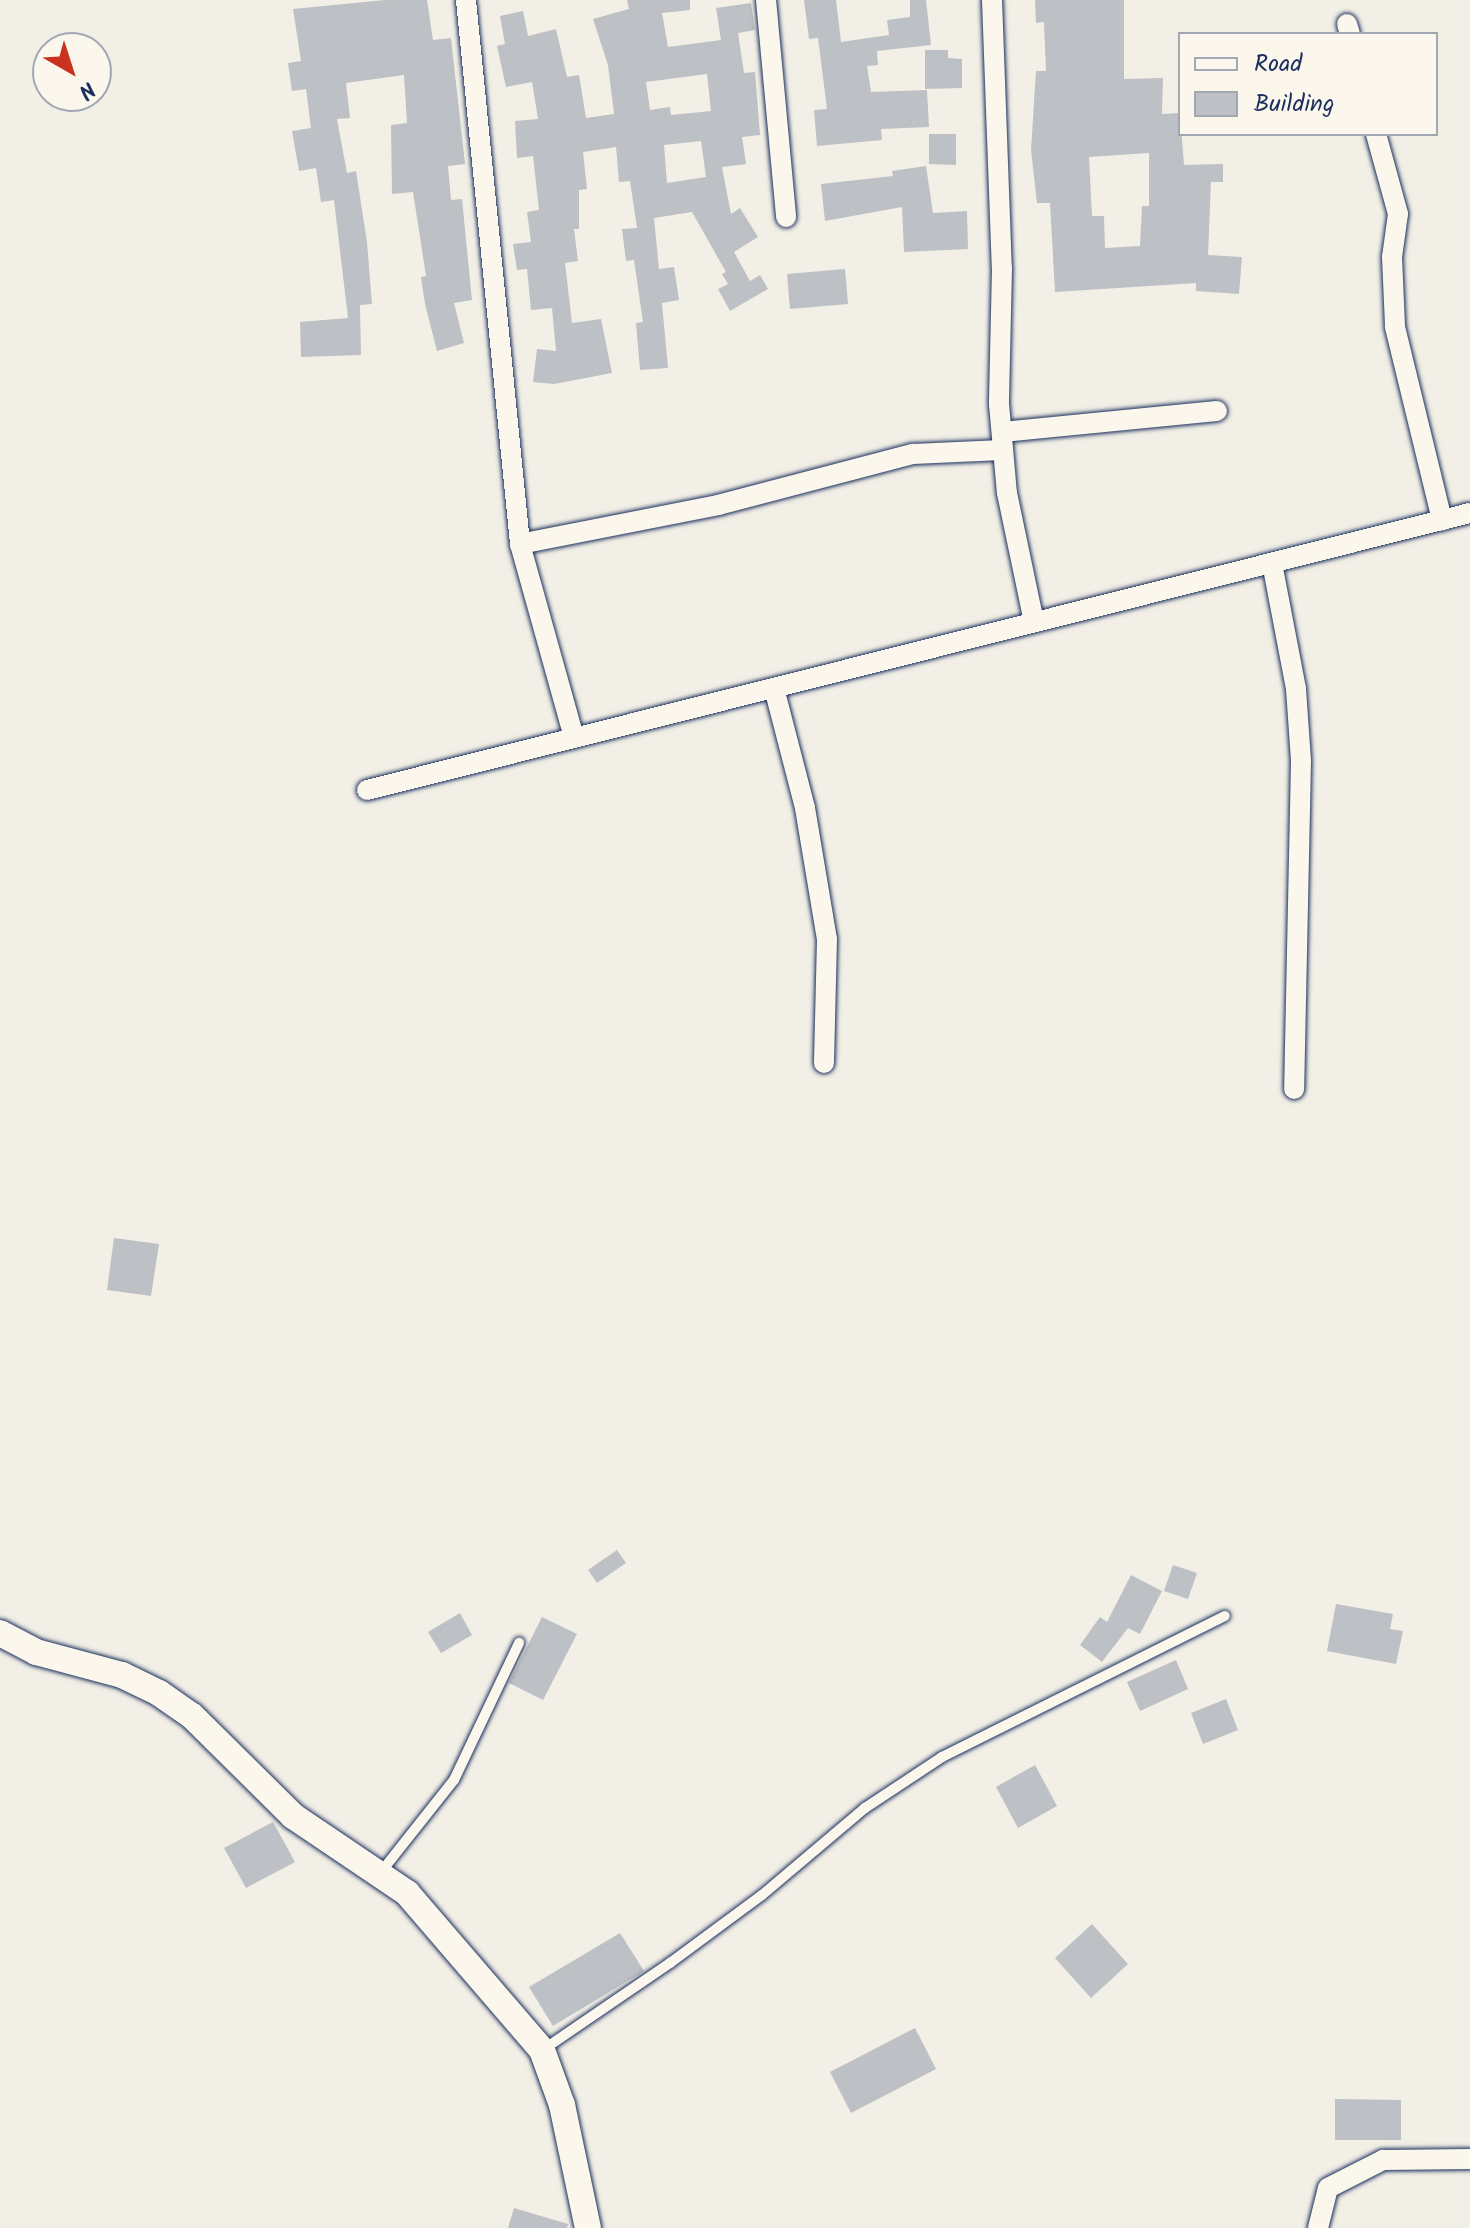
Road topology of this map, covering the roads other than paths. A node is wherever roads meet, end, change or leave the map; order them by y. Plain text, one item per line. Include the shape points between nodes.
1 (466, 0) edge
2 (766, 0) edge
3 (992, 0) edge
4 (1377, 136) edge
5 (786, 217) dead end
6 (1217, 411) dead end
7 (1002, 441) junction
8 (1470, 513) edge
9 (1442, 520) junction
10 (520, 544) junction
11 (1272, 563) junction
12 (1034, 622) junction
13 (774, 688) junction
14 (574, 738) junction
15 (367, 790) dead end
16 (824, 1063) dead end
17 (1294, 1089) dead end
18 (1225, 1616) dead end
19 (0, 1633) edge
20 (519, 1643) dead end
21 (381, 1872) junction
22 (542, 2050) junction
23 (1470, 2159) edge
24 (588, 2228) edge
25 (1318, 2228) edge

1 - 10 street
2 - 5 street
3 - 7 street
4 - 9 street via 1398,214 1391,278 1395,327
6 - 7 street
7 - 10 street via 913,454 718,505
7 - 12 street via 1014,537
8 - 9 street
9 - 11 street
10 - 14 street
11 - 12 street
11 - 17 street via 1300,737
12 - 13 street
13 - 14 street
13 - 16 street via 805,808 827,939
14 - 15 street
18 - 22 lane via 942,1757 865,1808 682,1955
19 - 21 street via 36,1652 122,1675 159,1693 192,1716 293,1816
20 - 21 lane via 454,1780
21 - 22 street via 460,1949
22 - 24 street via 562,2105
23 - 25 street via 1383,2160 1328,2188

